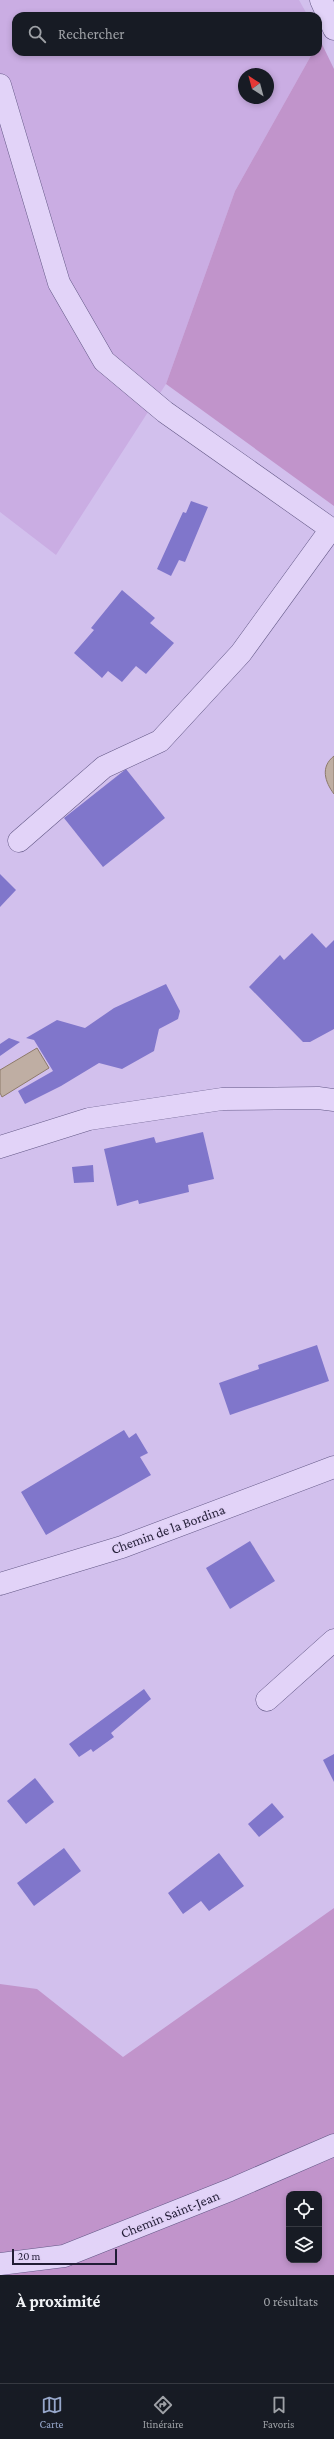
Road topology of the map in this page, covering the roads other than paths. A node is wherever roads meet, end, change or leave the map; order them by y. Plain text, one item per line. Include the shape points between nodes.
1 (322, 0) edge
2 (334, 29) edge
3 (0, 85) edge
4 (332, 530) edge
5 (19, 841) dead end
6 (334, 1100) edge
7 (0, 1146) edge
8 (334, 1467) edge
9 (0, 1584) edge
10 (334, 1640) edge
11 (267, 1700) dead end
12 (334, 2145) edge
13 (0, 2264) edge

1 - 2 street
3 - 4 street via 59,283 104,361 165,412
4 - 5 street via 241,653 160,742 104,767
6 - 7 street via 222,1099 89,1119
8 - 9 street, Chemin de la Bordina via 122,1547
10 - 11 street
12 - 13 street, Chemin Saint-Jean via 230,2190 64,2256

